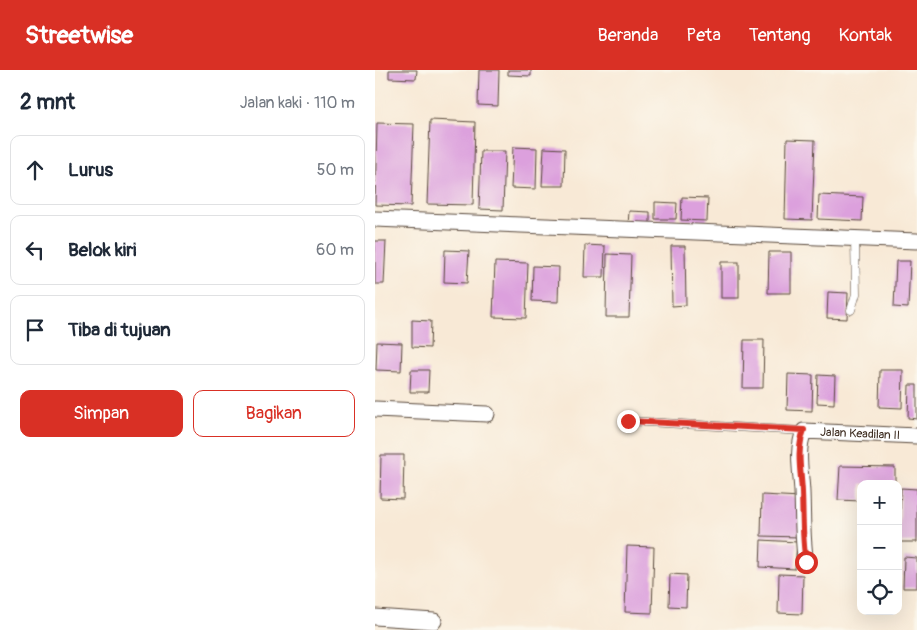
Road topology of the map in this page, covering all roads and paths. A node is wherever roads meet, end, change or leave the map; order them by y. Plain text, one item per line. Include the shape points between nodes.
1 (375, 219) edge
2 (855, 239) junction
3 (917, 241) edge
4 (851, 310) dead end
5 (375, 409) edge
6 (487, 414) dead end
7 (628, 421) dead end
8 (804, 430) junction
9 (917, 436) edge
10 (806, 562) dead end
11 (375, 617) edge
12 (434, 621) dead end

1 - 2 street
2 - 3 street
2 - 4 lane via 856,294
5 - 6 street
7 - 8 lane
8 - 9 street, Jalan Keadilan II
8 - 10 street via 799,453
11 - 12 street

